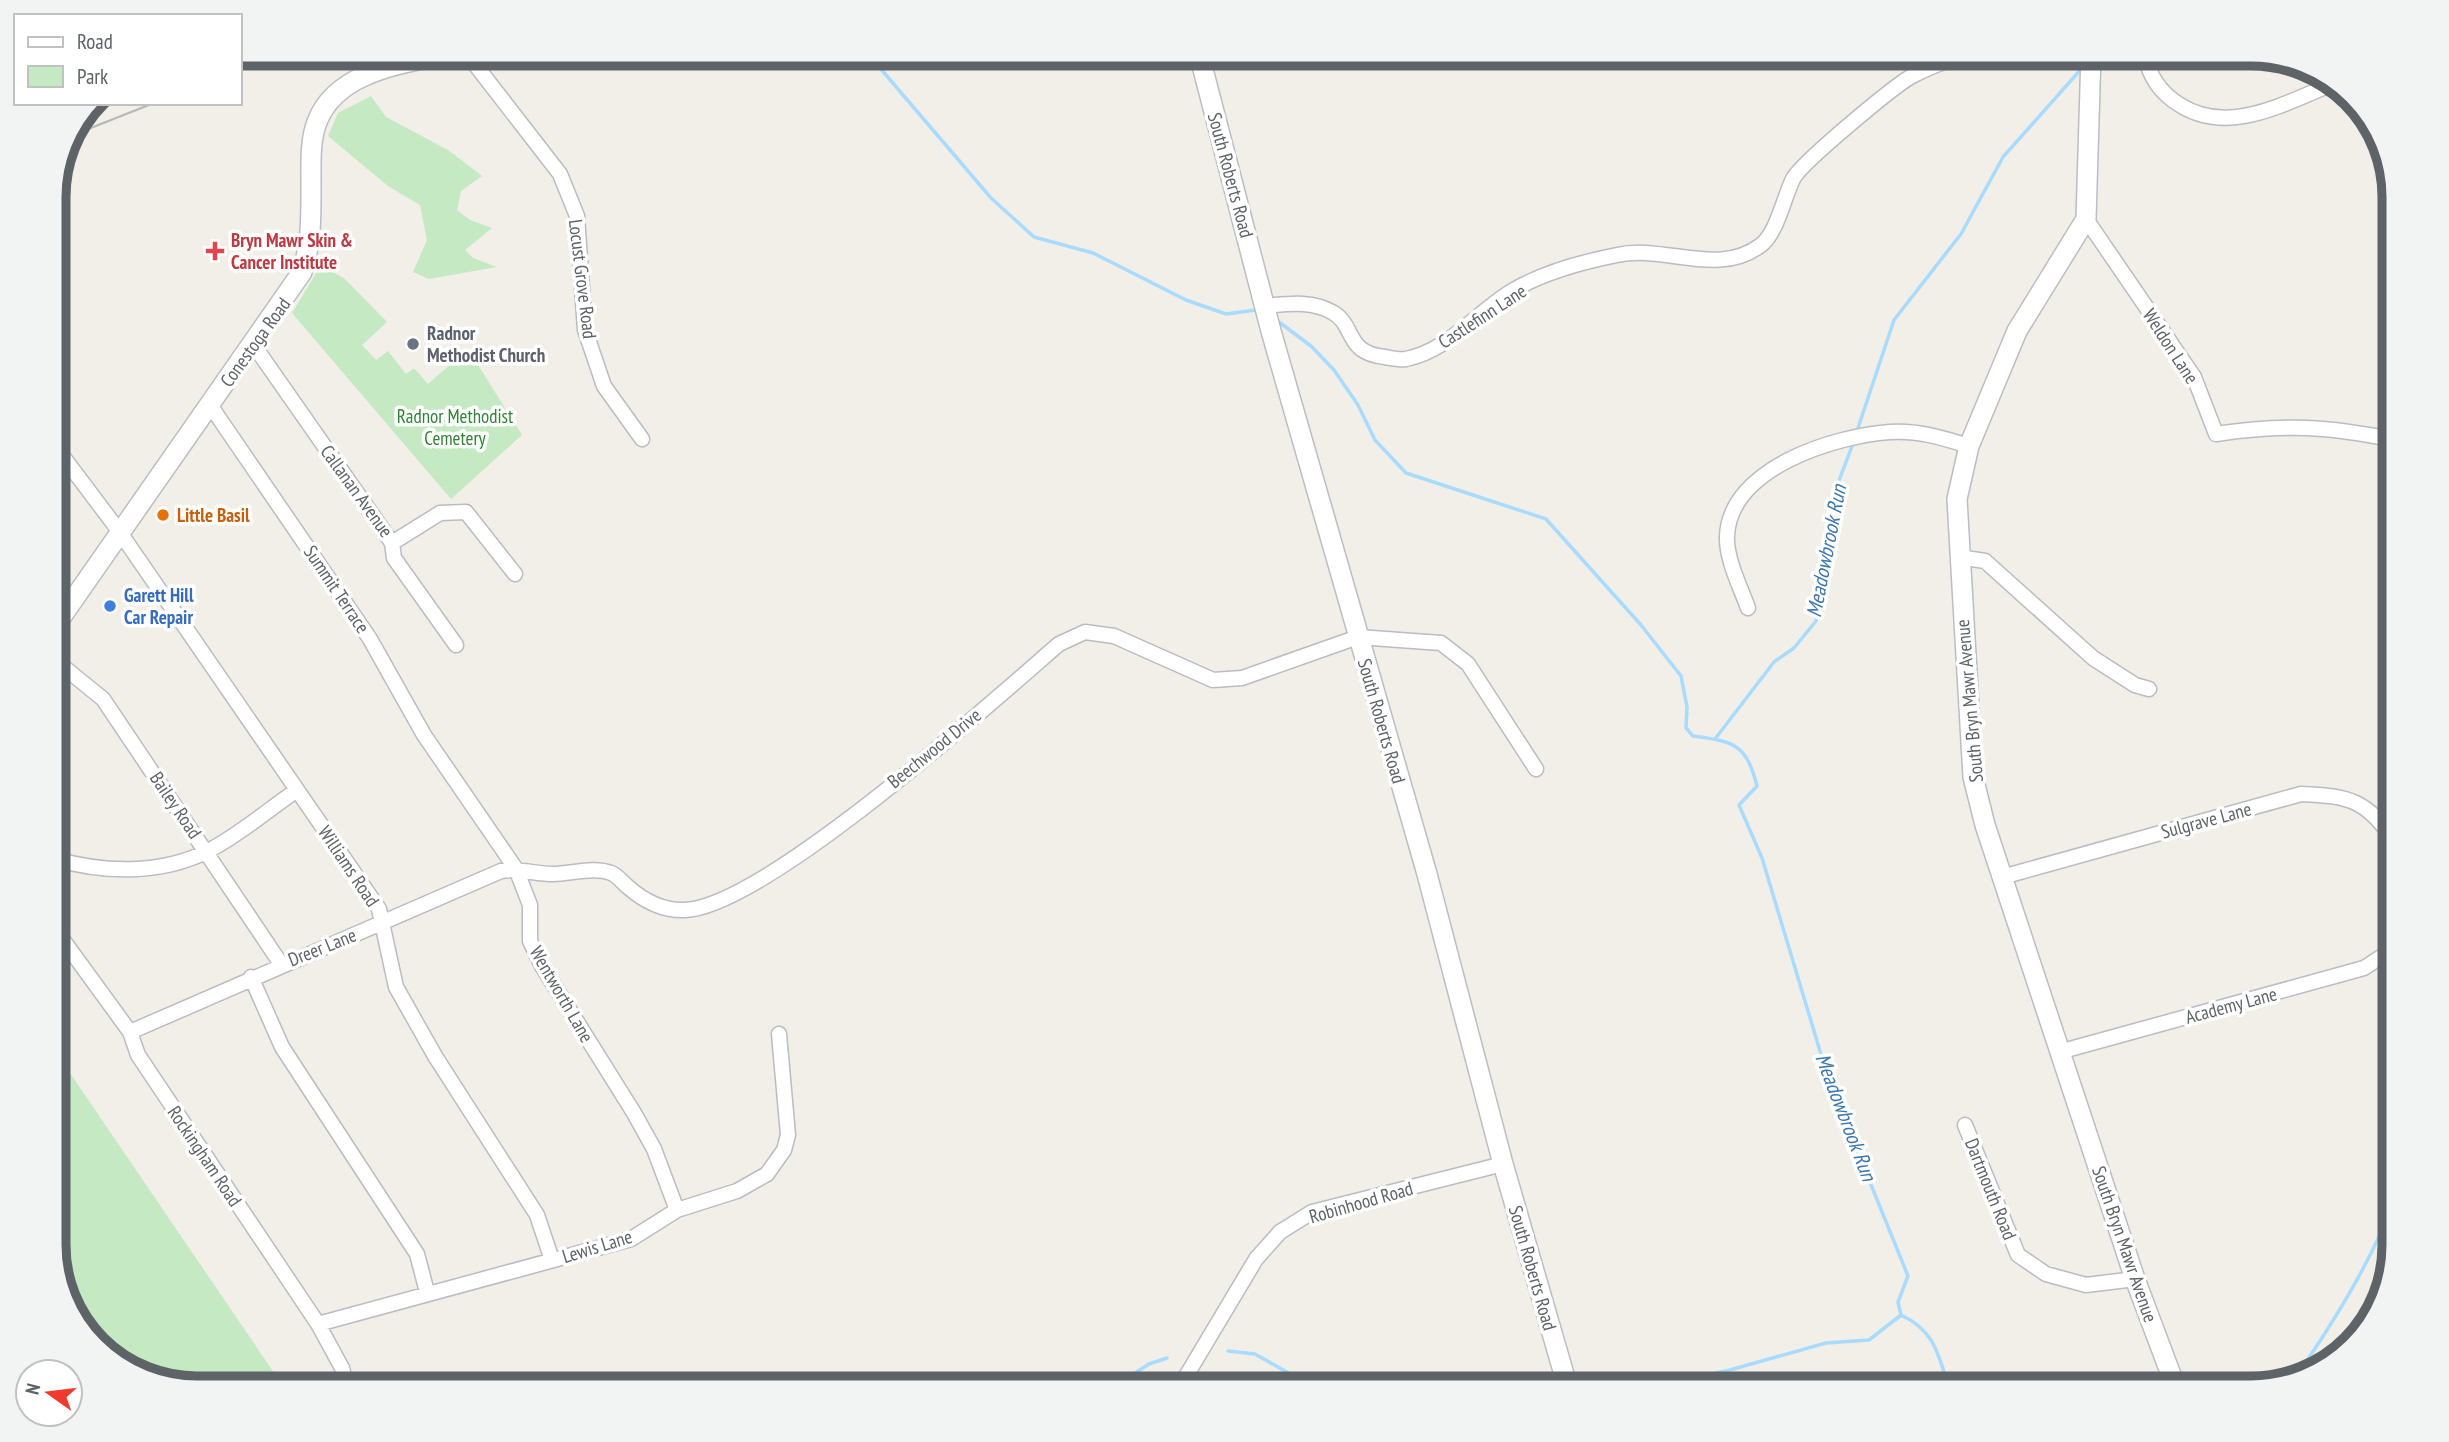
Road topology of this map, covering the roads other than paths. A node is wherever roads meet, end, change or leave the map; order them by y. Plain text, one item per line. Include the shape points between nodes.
1 (1937, 66) edge
2 (2091, 66) edge
3 (2148, 66) edge
4 (398, 67) edge
5 (477, 67) edge
6 (1202, 67) edge
7 (2323, 88) edge
8 (2086, 219) junction
9 (1265, 306) junction
10 (253, 344) junction
11 (210, 405) junction
12 (2382, 438) edge
13 (642, 439) dead end
14 (1969, 446) junction
15 (67, 462) edge
16 (119, 531) junction
17 (392, 543) junction
18 (1959, 558) junction
19 (515, 574) dead end
20 (67, 608) edge
21 (1748, 608) dead end
22 (1358, 637) junction
23 (456, 645) dead end
24 (67, 670) edge
25 (2149, 689) dead end
26 (1536, 769) dead end
27 (454, 780) joint
28 (296, 790) junction
29 (2382, 824) edge
30 (207, 851) junction
31 (67, 861) edge
32 (516, 869) junction
33 (2002, 877) junction
34 (385, 922) junction
35 (67, 945) edge
36 (2382, 956) edge
37 (281, 964) junction
38 (251, 977) junction
39 (130, 1031) junction
40 (779, 1034) dead end
41 (2059, 1052) junction
42 (1965, 1125) dead end
43 (1503, 1164) junction
44 (677, 1210) junction
45 (552, 1260) junction
46 (2135, 1279) junction
47 (427, 1292) junction
48 (318, 1324) junction
49 (344, 1376) edge
50 (1186, 1376) edge
51 (1565, 1376) edge
52 (2171, 1376) edge

1 - 9 street, Castlefinn Lane via 1911,77 1815,154 1793,177 1762,245 1738,255 1712,262 1665,254 1620,254 1562,270 1513,291 1438,346 1405,359 1359,349 1334,312 1301,302
2 - 8 main road, South Bryn Mawr Avenue
3 - 7 street via 2153,82 2173,101 2194,114 2222,120 2259,114
4 - 10 main road, Conestoga Road via 346,86 323,110 311,158 309,253 293,289
5 - 13 street, Locust Grove Road via 561,174 577,216 585,330 604,386
6 - 9 main road, South Roberts Road
8 - 12 street, Weldon Lane via 2194,377 2216,434 2272,426 2326,427
8 - 14 main road, South Bryn Mawr Avenue via 2017,331
9 - 22 main road, South Roberts Road
10 - 11 main road, Conestoga Road
10 - 17 street, Callanan Avenue
11 - 16 main road, Conestoga Road
11 - 27 street, Summit Terrace via 370,639
14 - 18 main road, South Bryn Mawr Avenue via 1957,499
14 - 21 street via 1931,434 1890,432 1780,462 1750,484 1733,511 1727,536
15 - 16 street, Williams Road
16 - 20 main road, Conestoga Road
16 - 28 street, Williams Road
17 - 19 street, Callanan Avenue via 440,513 466,512
17 - 23 street via 394,558
18 - 25 street via 1984,561 2093,658
18 - 33 main road, South Bryn Mawr Avenue via 1973,777
22 - 26 street via 1441,643 1468,664
22 - 32 street, Beechwood Drive via 1242,678 1213,680 1114,636 1085,632 1059,644 812,845 733,896 710,905 669,909 648,902 611,873 551,874
22 - 43 main road, South Roberts Road via 1427,874
24 - 30 street, Bailey Road via 103,699
27 - 32 street, Wentworth Lane
28 - 30 street
28 - 34 street, Williams Road
29 - 33 street, Sulgrave Lane via 2342,796 2301,794
30 - 31 street via 166,866 127,871
30 - 37 street, Bailey Road
32 - 34 street, Dreer Lane via 501,871
32 - 44 street, Wentworth Lane via 530,905 530,942 648,1137
33 - 41 main road, South Bryn Mawr Avenue
34 - 37 street, Dreer Lane
34 - 45 street, Williams Road via 396,986 537,1215
35 - 39 street, Rockingham Road
36 - 41 street, Academy Lane via 2364,968
37 - 38 street, Dreer Lane
38 - 39 street, Dreer Lane
38 - 47 street via 282,1047 417,1254
39 - 48 street, Rockingham Road via 138,1055
40 - 44 street, Lewis Lane via 788,1124 784,1150 767,1174 737,1191
41 - 46 main road, South Bryn Mawr Avenue
42 - 46 street, Dartmouth Road via 2018,1255 2046,1274 2086,1286
43 - 50 street, Robinhood Road via 1312,1212 1280,1232 1256,1259
43 - 51 main road, South Roberts Road
44 - 45 street, Lewis Lane via 631,1239
45 - 47 street, Lewis Lane
46 - 52 main road, South Bryn Mawr Avenue
47 - 48 street, Lewis Lane
48 - 49 street, Rockingham Road

